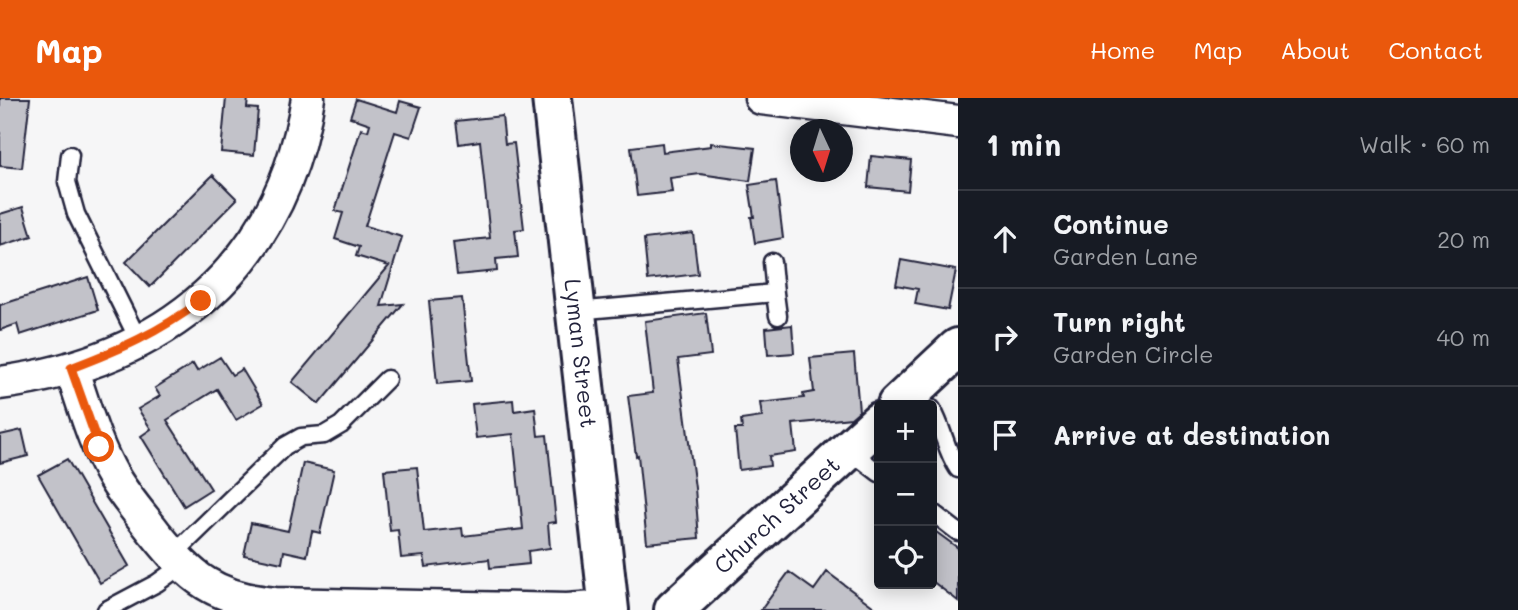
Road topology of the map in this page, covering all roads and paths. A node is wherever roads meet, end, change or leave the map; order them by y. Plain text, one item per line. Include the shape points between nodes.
1 (308, 98) edge
2 (552, 98) edge
3 (761, 98) edge
4 (958, 122) edge
5 (70, 155) dead end
6 (772, 262) dead end
7 (775, 293) junction
8 (576, 311) junction
9 (778, 316) dead end
10 (139, 341) junction
11 (958, 348) edge
12 (71, 368) junction
13 (387, 379) dead end
14 (0, 383) edge
15 (920, 400) edge
16 (937, 421) edge
17 (874, 427) edge
18 (849, 450) junction
19 (874, 469) edge
20 (958, 469) edge
21 (937, 516) edge
22 (958, 532) edge
23 (178, 560) junction
24 (609, 608) edge
25 (106, 610) edge
26 (674, 610) edge

1 - 10 street via 294,161 258,236 201,301
2 - 8 street, Lyman Street
3 - 4 street
5 - 10 lane via 67,182 76,214
6 - 7 lane
7 - 8 lane
7 - 9 lane
8 - 24 street, Lyman Street
10 - 12 street
11 - 15 street
12 - 14 street
12 - 23 street via 107,466
13 - 23 lane via 341,425 285,446
16 - 20 lane
17 - 18 street, Church Street
18 - 19 lane
18 - 26 street, Church Street
21 - 22 lane
23 - 24 street via 220,592 265,603
23 - 25 lane via 157,583

